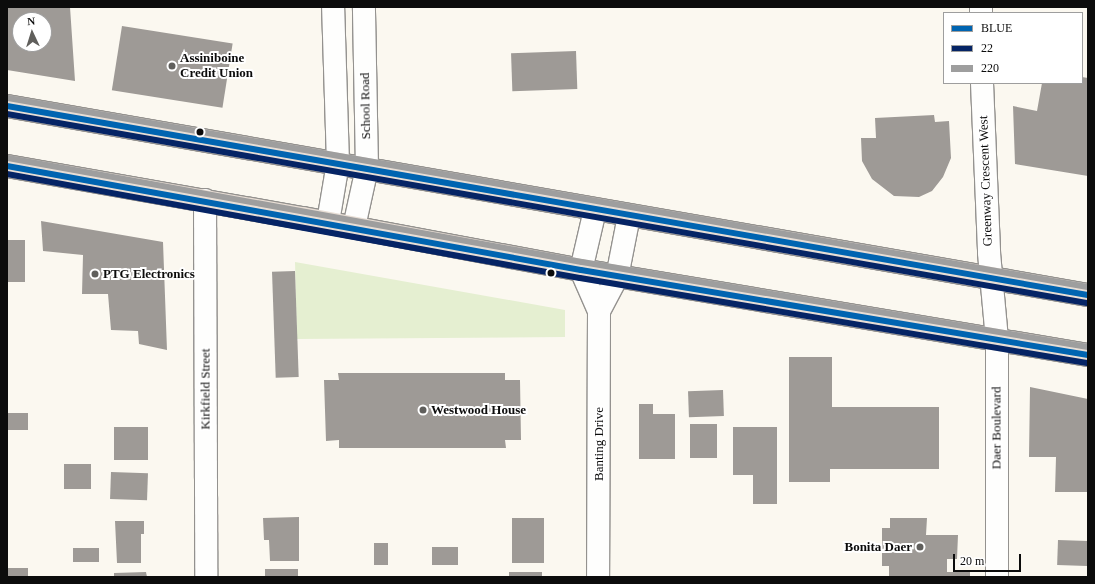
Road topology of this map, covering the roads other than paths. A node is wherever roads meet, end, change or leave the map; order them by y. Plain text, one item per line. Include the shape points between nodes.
1 (333, 7) edge
2 (364, 7) edge
3 (982, 84) edge
4 (7, 106) edge
5 (338, 163) junction
6 (7, 166) edge
7 (367, 168) junction
8 (205, 200) junction
9 (595, 210) junction
10 (629, 216) junction
11 (328, 222) junction
12 (354, 227) junction
13 (582, 270) junction
14 (617, 277) junction
15 (992, 279) junction
16 (1088, 295) edge
17 (600, 311) junction
18 (996, 340) junction
19 (1088, 355) edge
20 (206, 577) edge
21 (598, 577) edge
22 (997, 577) edge

1 - 5 street
2 - 7 street, School Road
3 - 15 street, Greenway Crescent West
4 - 5 highway
5 - 7 highway
5 - 11 street
6 - 8 highway
7 - 9 highway
7 - 12 street, School Road
8 - 11 highway
8 - 20 street, Kirkfield Street
9 - 10 highway
9 - 13 street
10 - 14 street, Banting Drive
10 - 15 highway
11 - 12 highway
12 - 13 highway
13 - 14 highway
13 - 17 street, Banting Drive
14 - 17 street, Banting Drive
14 - 18 highway
15 - 16 highway
15 - 18 street, Daer Boulevard
17 - 21 street, Banting Drive
18 - 19 highway
18 - 22 street, Daer Boulevard

